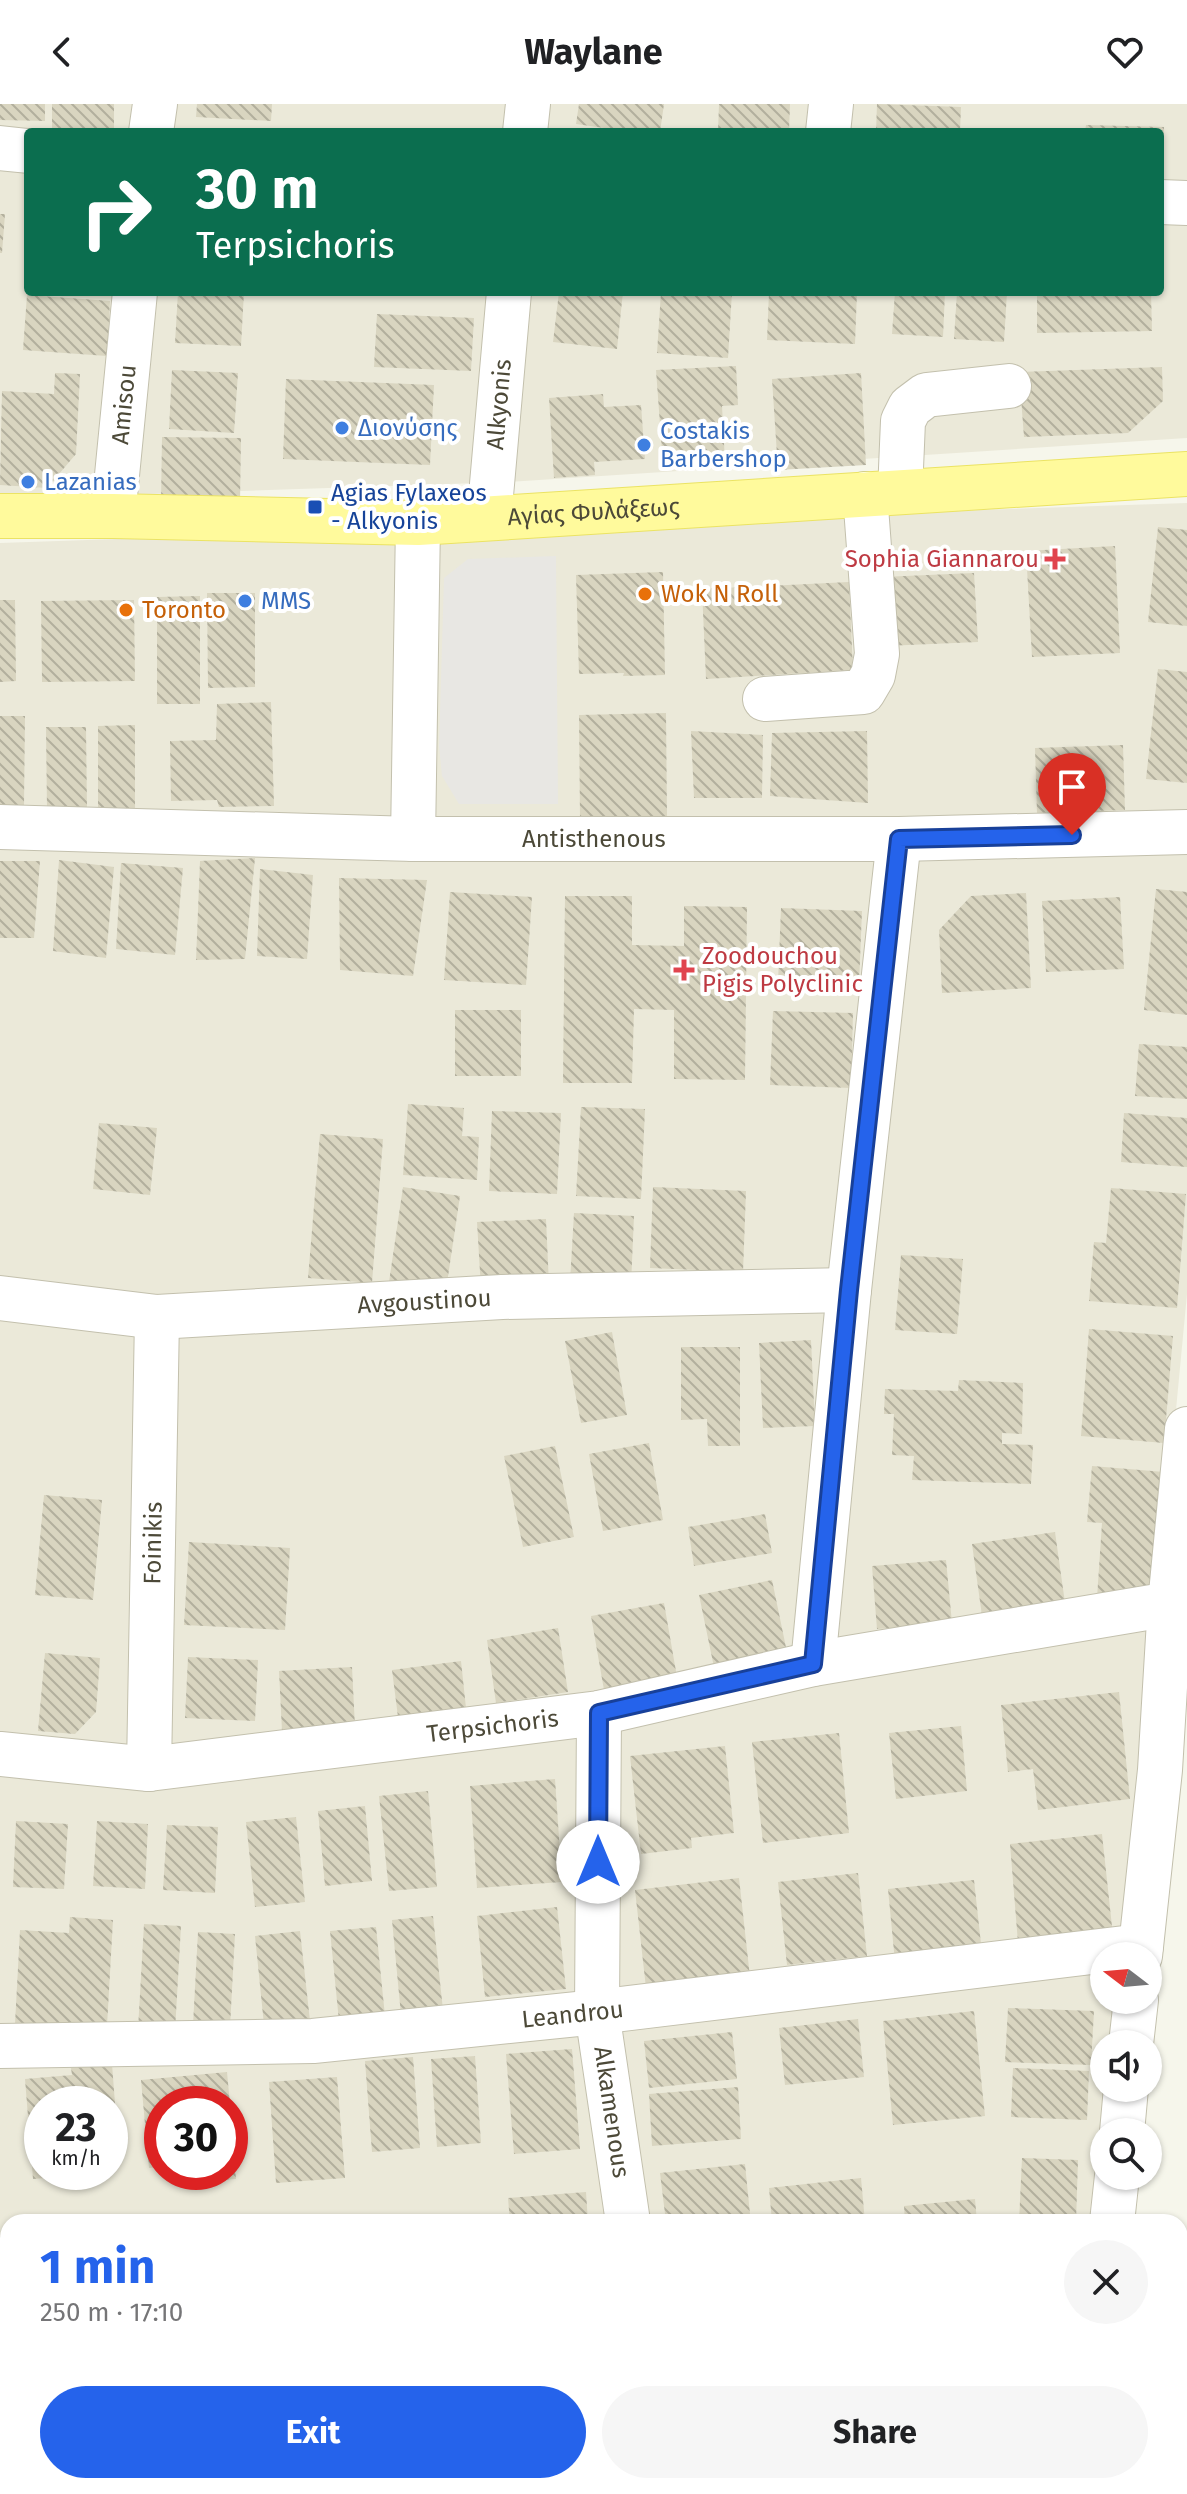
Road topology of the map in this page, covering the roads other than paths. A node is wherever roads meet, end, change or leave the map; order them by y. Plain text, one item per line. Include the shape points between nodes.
1 (155, 104) edge
2 (528, 104) edge
3 (831, 104) edge
4 (152, 128) edge
5 (525, 128) edge
6 (828, 128) edge
7 (0, 148) edge
8 (24, 151) edge
9 (1164, 202) edge
10 (1187, 203) edge
11 (135, 296) edge
12 (509, 296) edge
13 (1009, 386) dead end
14 (1187, 474) edge
15 (883, 493) junction
16 (0, 516) edge
17 (113, 516) junction
18 (489, 518) junction
19 (418, 523) junction
20 (765, 699) dead end
21 (0, 827) edge
22 (1187, 832) edge
23 (413, 839) junction
24 (899, 839) junction
25 (849, 1290) junction
26 (0, 1298) edge
27 (157, 1317) junction
28 (1187, 1429) edge
29 (1170, 1604) junction
30 (813, 1664) junction
31 (599, 1713) junction
32 (0, 1754) edge
33 (149, 1769) junction
34 (1174, 1770) edge
35 (1143, 1942) edge
36 (1090, 1957) edge
37 (597, 2012) junction
38 (0, 2046) edge
39 (1115, 2190) edge
40 (627, 2214) edge
41 (1113, 2214) edge

1 - 4 street
2 - 5 street
3 - 6 street
7 - 8 street
9 - 10 street
11 - 17 street, Amisou
12 - 18 street, Alkyonis
13 - 15 street via 926,395 910,407
14 - 15 main road, Αγίας Φυλάξεως
15 - 18 main road, Αγίας Φυλάξεως
15 - 20 street via 873,675 863,692
16 - 17 main road, Αγίας Φυλάξεως
17 - 19 main road, Αγίας Φυλάξεως
18 - 19 main road, Αγίας Φυλάξεως
19 - 23 street
21 - 23 street, Antisthenous
22 - 24 street, Antisthenous
23 - 24 street, Antisthenous
24 - 25 street
25 - 27 street, Avgoustinou via 502,1297
25 - 30 street
26 - 27 street, Avgoustinou
27 - 33 street, Foinikis
28 - 29 street
29 - 30 street, Terpsichoris
29 - 34 street
30 - 31 street, Terpsichoris
31 - 33 street, Terpsichoris
31 - 37 street, Alkamenous
32 - 33 street, Terpsichoris
34 - 35 street
36 - 37 street, Leandrou
37 - 38 street, Leandrou via 313,2041
37 - 40 street, Alkamenous
39 - 41 street

